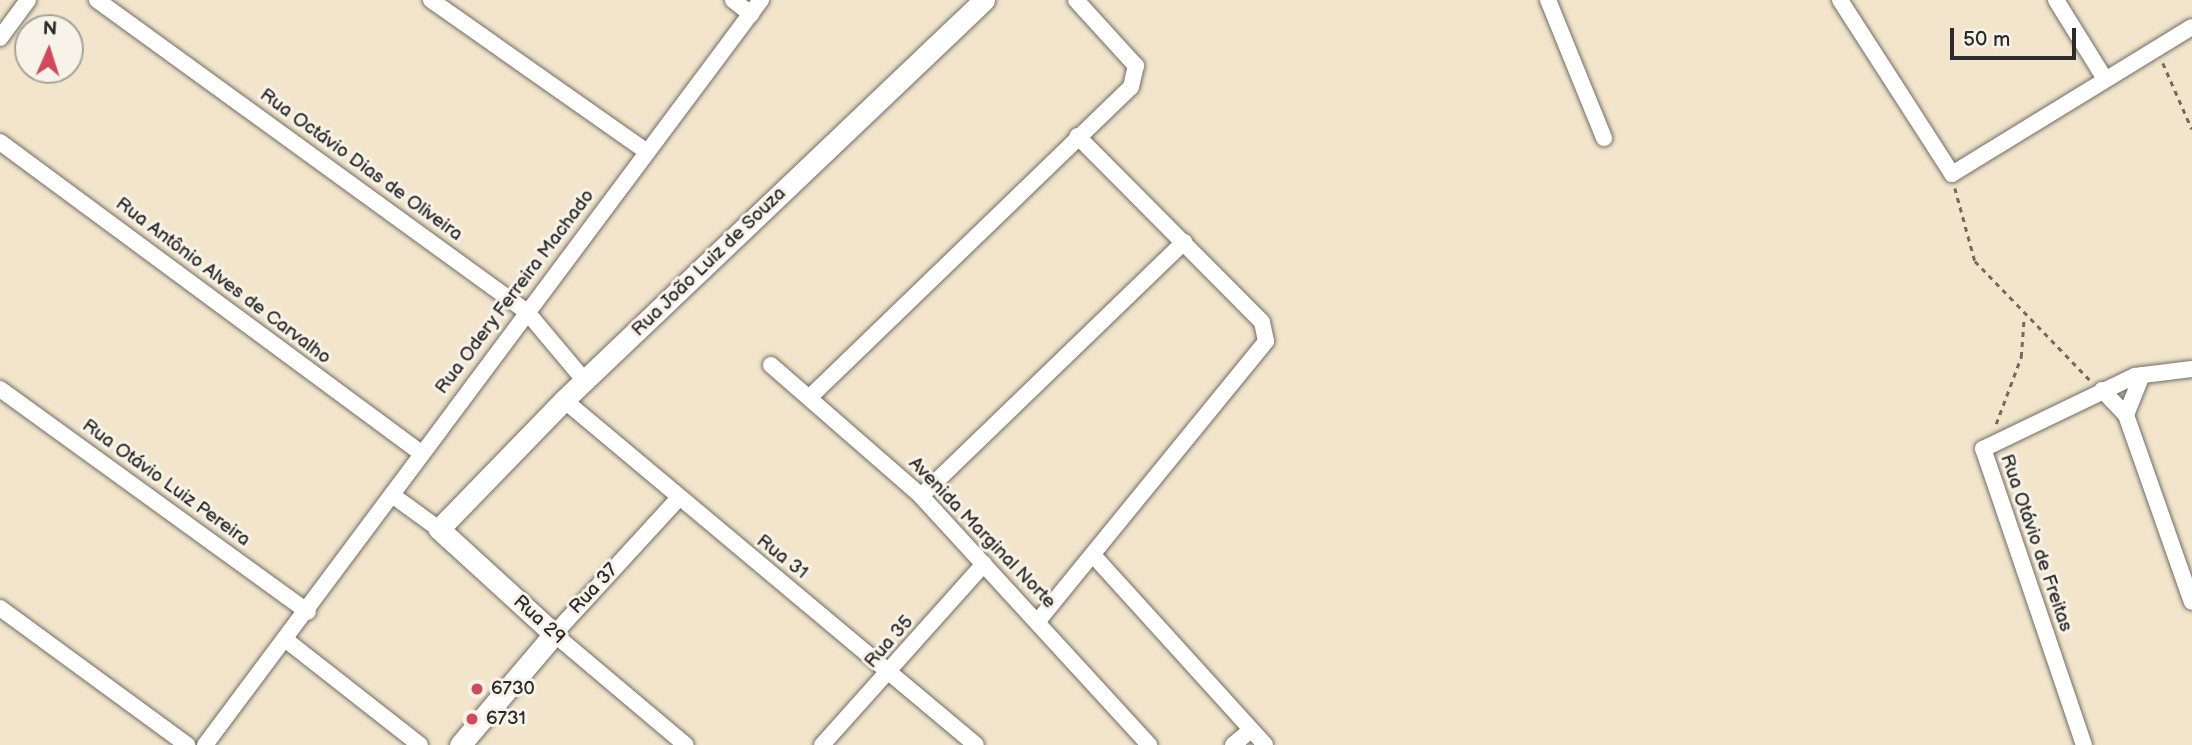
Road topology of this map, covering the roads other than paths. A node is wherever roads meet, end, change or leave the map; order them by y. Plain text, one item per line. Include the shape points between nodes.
1 (28, 0) edge
2 (97, 0) edge
3 (431, 0) edge
4 (733, 0) edge
5 (984, 0) edge
6 (1076, 0) edge
7 (1548, 0) edge
8 (1840, 0) edge
9 (2056, 0) edge
10 (756, 7) edge
11 (2192, 27) edge
12 (0, 38) edge
13 (2105, 79) junction
14 (1077, 136) junction
15 (1604, 138) dead end
16 (0, 142) edge
17 (646, 151) junction
18 (1184, 242) junction
19 (527, 312) junction
20 (771, 365) dead end
21 (2192, 369) edge
22 (2142, 375) junction
23 (585, 380) junction
24 (0, 389) edge
25 (2102, 390) junction
26 (811, 396) junction
27 (564, 400) junction
28 (2126, 415) junction
29 (421, 453) junction
30 (392, 495) junction
31 (921, 496) junction
32 (677, 500) junction
33 (439, 529) junction
34 (1093, 555) junction
35 (984, 564) junction
36 (2192, 602) edge
37 (0, 608) edge
38 (308, 612) junction
39 (1038, 621) junction
40 (554, 634) junction
41 (286, 640) junction
42 (892, 671) junction
43 (1251, 730) junction
44 (187, 745) edge
45 (205, 745) edge
46 (420, 745) edge
47 (460, 745) edge
48 (686, 745) edge
49 (822, 745) edge
50 (976, 745) edge
51 (1149, 745) edge
52 (1233, 745) edge
53 (1265, 745) edge
54 (2084, 745) edge

1 - 12 street
2 - 19 street, Rua Octávio Dias de Oliveira
3 - 17 street
4 - 10 street
5 - 23 street, Rua João Luiz de Souza
6 - 14 street via 1136,66 1131,87
7 - 15 street
8 - 13 street via 1952,174
9 - 13 street
10 - 17 street, Rua Odery Ferreira Machado
11 - 13 street
14 - 18 street
14 - 26 street
16 - 29 street, Rua Antônio Alves de Carvalho
17 - 19 street, Rua Odery Ferreira Machado
18 - 31 street
18 - 34 street via 1262,321 1266,341
19 - 23 street, Rua Octávio Dias de Oliveira
19 - 29 street, Rua Odery Ferreira Machado
20 - 26 street, Avenida Marginal Norte
21 - 22 street, Rua Otávio de Freitas
22 - 25 street, Rua Otávio de Freitas
22 - 28 street
23 - 27 street, Rua João Luiz de Souza
24 - 38 street, Rua Otávio Luiz Pereira
25 - 28 street
25 - 54 street, Rua Otávio de Freitas via 1988,443 1982,456
26 - 31 street, Avenida Marginal Norte
27 - 32 street, Rua 31
27 - 33 street, Rua João Luiz de Souza
28 - 36 street
29 - 30 street, Rua Odery Ferreira Machado
30 - 33 street, Rua 29
30 - 38 street, Rua Odery Ferreira Machado
31 - 35 street, Avenida Marginal Norte
32 - 40 street, Rua 37
32 - 42 street, Rua 31
33 - 40 street, Rua 29
34 - 39 street
34 - 43 street
35 - 39 street, Avenida Marginal Norte
35 - 42 street, Rua 35
37 - 44 street
38 - 41 street
39 - 51 street, Avenida Marginal Norte
40 - 47 street, Rua 37
40 - 48 street, Rua 29
41 - 45 street
41 - 46 street
42 - 49 street, Rua 35
42 - 50 street, Rua 31
43 - 52 street
43 - 53 street

